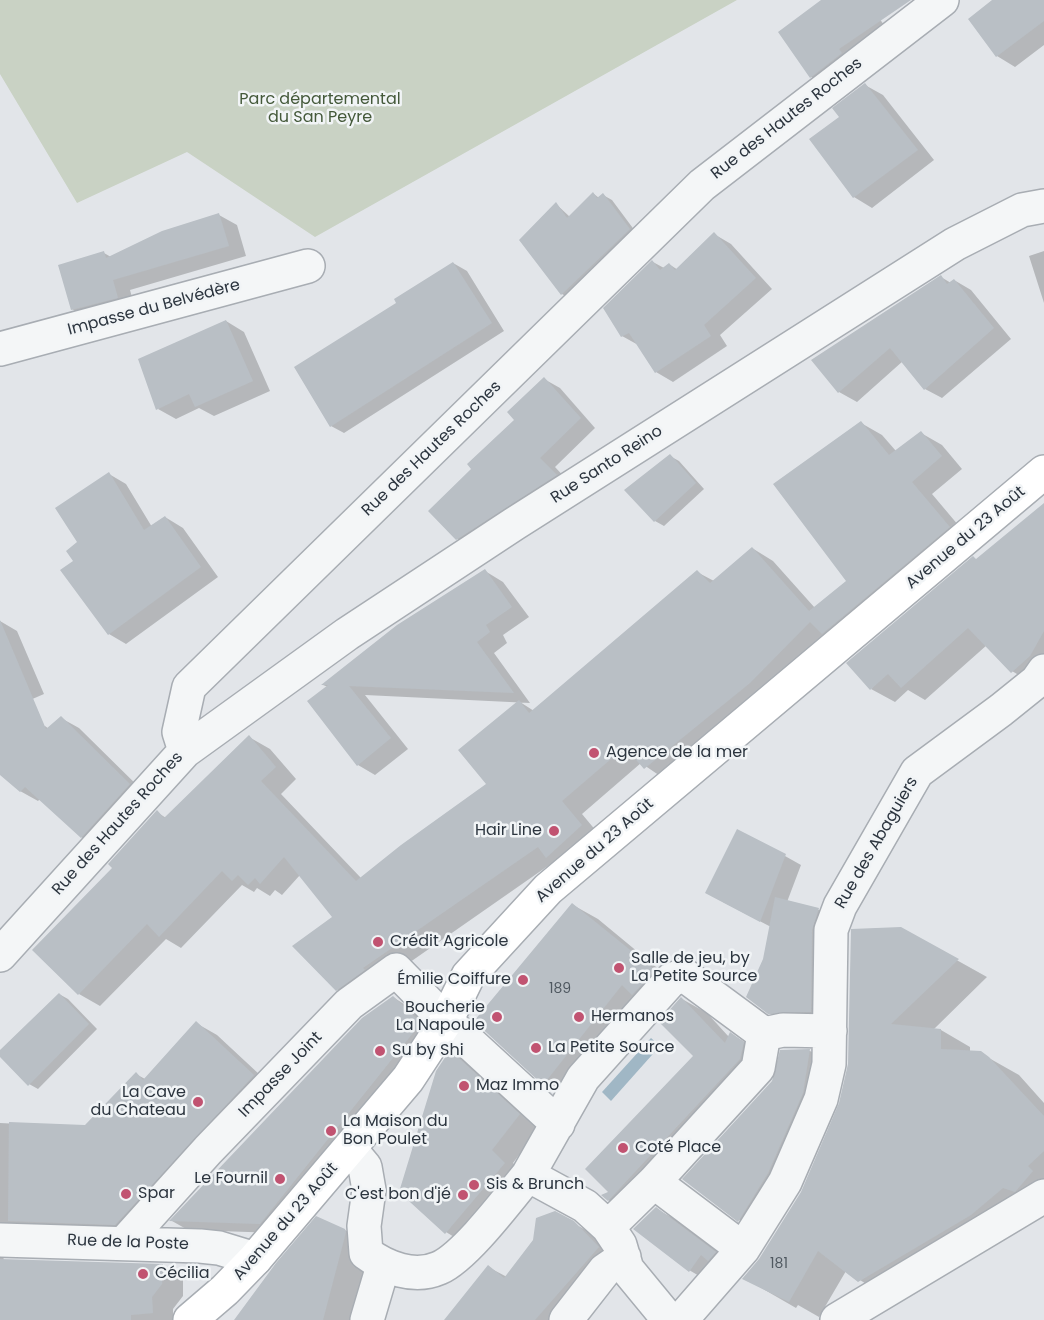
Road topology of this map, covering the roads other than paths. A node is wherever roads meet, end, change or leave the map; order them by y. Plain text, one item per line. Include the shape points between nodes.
1 (942, 0) edge
2 (1044, 206) edge
3 (308, 266) dead end
4 (0, 349) edge
5 (1044, 472) edge
6 (1044, 671) edge
7 (185, 751) junction
8 (0, 955) edge
9 (446, 1021) junction
10 (830, 1031) junction
11 (764, 1034) junction
12 (558, 1124) junction
13 (350, 1149) junction
14 (528, 1175) junction
15 (654, 1182) junction
16 (1044, 1196) edge
17 (608, 1227) junction
18 (0, 1240) edge
19 (125, 1242) junction
20 (743, 1249) junction
21 (624, 1257) junction
22 (255, 1259) junction
23 (383, 1266) junction
24 (190, 1320) edge
25 (367, 1320) edge
26 (566, 1320) edge
27 (669, 1320) edge
28 (681, 1320) edge
29 (837, 1320) edge

1 - 7 street, Rue des Hautes Roches via 702,185 189,687 179,732
2 - 7 street, Rue Santo Reino via 1022,210 955,244 746,376 357,627
3 - 4 street, Impasse du Belvédère
5 - 9 street, Avenue du 23 Août via 548,889 468,976
6 - 10 street, Rue des Abaguiers via 1001,710 917,772 840,906 831,930
7 - 8 street, Rue des Hautes Roches
9 - 12 street
9 - 13 street, Avenue du 23 Août via 408,1079
9 - 19 street, Impasse Joint via 396,970 350,1004
10 - 11 street via 783,1030
10 - 20 street, Rue des Abaguiers via 829,1064 821,1099 785,1182
11 - 12 street via 684,975 671,980 583,1078
11 - 15 street via 758,1068
12 - 14 street
13 - 22 street, Avenue du 23 Août
13 - 23 street via 365,1167 369,1190 364,1226 366,1252
14 - 17 street via 585,1206
14 - 23 street via 470,1244 439,1268 412,1272
15 - 17 street
15 - 20 street
16 - 29 street
17 - 21 street
18 - 19 street, Rue de la Poste
19 - 22 street, Rue de la Poste via 219,1248
20 - 28 street, Rue des Abaguiers
21 - 26 street via 605,1270
21 - 27 street via 627,1269
22 - 24 street, Avenue du 23 Août
23 - 25 street

